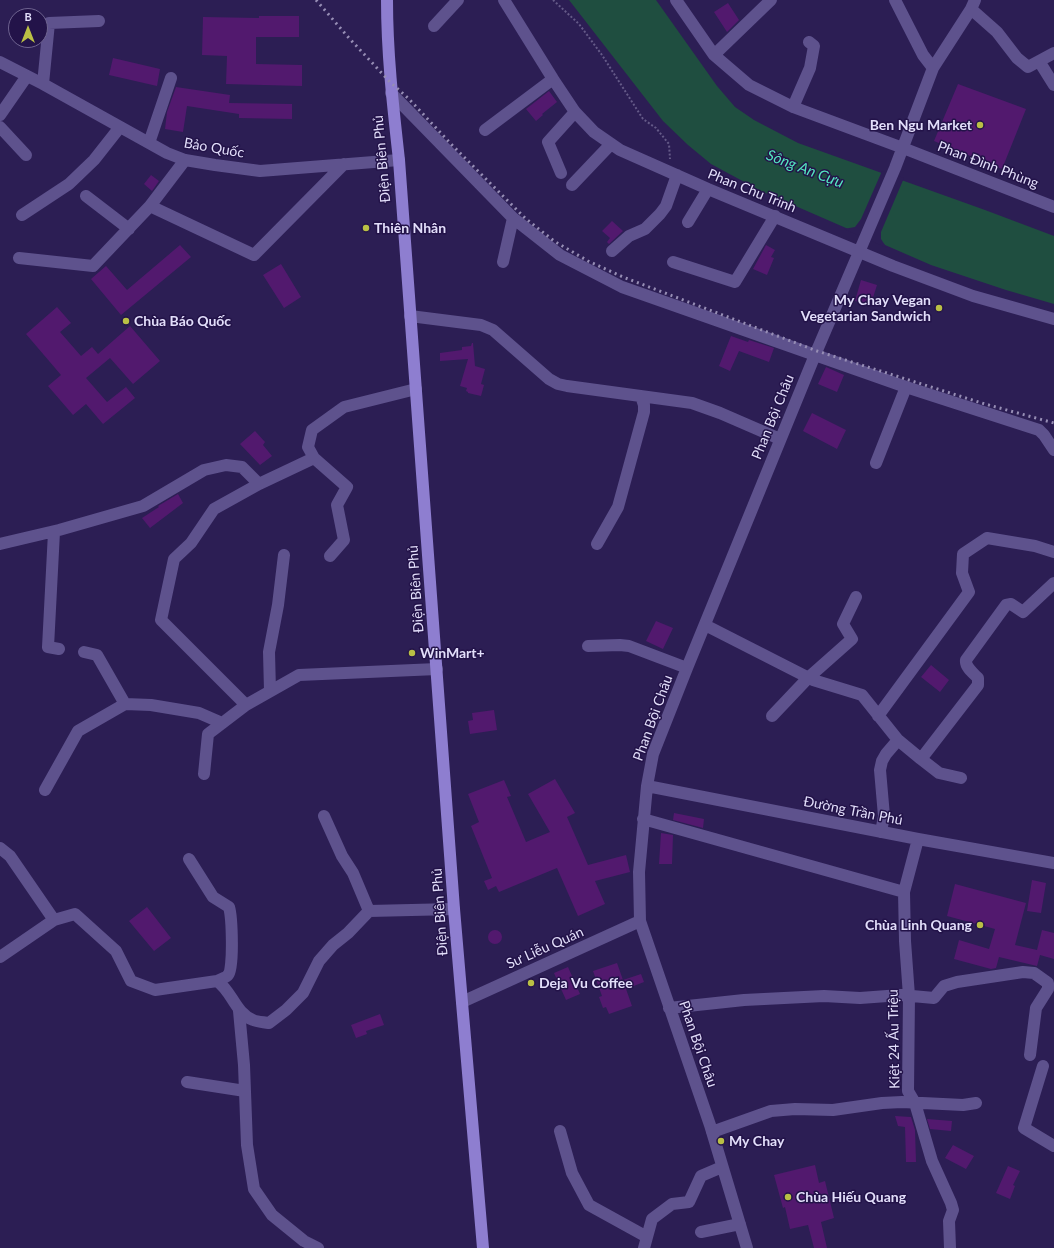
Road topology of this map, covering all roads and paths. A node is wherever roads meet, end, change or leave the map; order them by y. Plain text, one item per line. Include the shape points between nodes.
1 (387, 0) edge
2 (458, 0) edge
3 (504, 0) edge
4 (553, 0) edge
5 (676, 0) edge
6 (771, 0) edge
7 (895, 0) edge
8 (973, 5) edge
9 (99, 21) dead end
10 (434, 26) dead end
11 (809, 42) dead end
12 (1054, 53) edge
13 (714, 55) junction
14 (1039, 61) junction
15 (0, 62) edge
16 (933, 68) junction
17 (26, 76) junction
18 (171, 78) dead end
19 (553, 79) junction
20 (44, 84) junction
21 (1054, 85) edge
22 (391, 93) junction
23 (793, 107) junction
24 (575, 112) junction
25 (0, 115) edge
26 (0, 127) edge
27 (120, 127) junction
28 (485, 130) dead end
29 (149, 143) junction
30 (611, 144) junction
31 (903, 148) junction
32 (26, 155) dead end
33 (185, 160) junction
34 (399, 160) junction
35 (344, 164) junction
36 (561, 173) dead end
37 (674, 174) junction
38 (572, 185) dead end
39 (708, 189) junction
40 (86, 196) dead end
41 (150, 206) junction
42 (1054, 207) edge
43 (22, 215) dead end
44 (775, 216) junction
45 (513, 218) junction
46 (688, 222) dead end
47 (129, 229) junction
48 (612, 251) dead end
49 (859, 252) junction
50 (19, 258) dead end
51 (503, 262) dead end
52 (673, 262) dead end
53 (410, 316) junction
54 (1054, 319) edge
55 (815, 354) junction
56 (906, 387) junction
57 (416, 390) junction
58 (641, 396) junction
59 (780, 440) junction
60 (1054, 450) edge
61 (314, 458) junction
62 (876, 464) dead end
63 (259, 484) junction
64 (54, 532) junction
65 (0, 544) edge
66 (597, 544) dead end
67 (1054, 552) edge
68 (284, 555) dead end
69 (330, 556) dead end
70 (1054, 583) edge
71 (856, 598) dead end
72 (705, 625) junction
73 (588, 646) dead end
74 (59, 648) dead end
75 (84, 652) dead end
76 (687, 668) junction
77 (437, 669) junction
78 (808, 678) junction
79 (270, 691) junction
80 (125, 704) junction
81 (246, 705) junction
82 (772, 716) dead end
83 (878, 716) junction
84 (222, 723) junction
85 (898, 740) junction
86 (921, 759) junction
87 (204, 774) dead end
88 (962, 778) dead end
89 (647, 786) junction
90 (46, 790) dead end
91 (324, 816) dead end
92 (643, 819) junction
93 (881, 832) junction
94 (918, 839) junction
95 (0, 848) edge
96 (189, 859) dead end
97 (1054, 863) edge
98 (904, 892) junction
99 (454, 909) junction
100 (369, 911) junction
101 (54, 920) junction
102 (640, 921) junction
103 (0, 957) edge
104 (217, 981) junction
105 (909, 996) junction
106 (462, 1002) junction
107 (669, 1008) junction
108 (239, 1011) junction
109 (1030, 1055) dead end
110 (1044, 1066) dead end
111 (187, 1082) dead end
112 (245, 1091) junction
113 (915, 1103) junction
114 (976, 1103) dead end
115 (560, 1131) dead end
116 (712, 1132) junction
117 (1054, 1146) edge
118 (722, 1167) junction
119 (740, 1224) junction
120 (701, 1232) dead end
121 (646, 1242) edge
122 (318, 1248) edge
123 (483, 1248) edge
124 (747, 1248) edge
125 (950, 1248) edge

1 - 22 main road, Điện Biên Phủ
2 - 10 street
3 - 19 street, Phan Chu Trinh
4 - 37 path via 579,24 643,119 656,128 669,144
5 - 13 street, Phan Đình Phùng
6 - 13 street
7 - 16 street via 923,55
8 - 14 street via 1017,58 1028,67
8 - 16 street
9 - 20 street via 50,23
11 - 23 street via 814,46 810,68
12 - 14 street
13 - 23 street, Phan Đình Phùng via 749,85
14 - 21 street
15 - 17 street, Bảo Quốc
16 - 31 street
17 - 20 street, Bảo Quốc
17 - 25 street
18 - 29 street
19 - 24 street, Phan Chu Trinh
19 - 28 street
20 - 27 street, Bảo Quốc
22 - 34 main road, Điện Biên Phủ
22 - 45 street
23 - 31 street, Phan Đình Phùng
24 - 30 street, Phan Chu Trinh via 594,132
24 - 36 street via 548,142
26 - 32 street
27 - 29 street, Bảo Quốc
27 - 43 street via 94,160 69,184
29 - 33 street, Bảo Quốc
30 - 37 street, Phan Chu Trinh
30 - 38 street
31 - 42 street, Phan Đình Phùng
31 - 49 street, Phan Bội Châu
33 - 35 street, Bảo Quốc via 260,170
33 - 41 street
34 - 35 street, Bảo Quốc
34 - 53 main road, Điện Biên Phủ
35 - 41 street via 254,255
37 - 39 street, Phan Chu Trinh
37 - 48 street via 666,206 657,218 645,229 629,236
39 - 44 street, Phan Chu Trinh
39 - 46 street
40 - 47 street
41 - 47 street
44 - 49 street, Phan Chu Trinh
44 - 52 street via 735,282
45 - 51 street
45 - 55 street via 560,255 622,287
47 - 50 street via 93,266
49 - 54 street, Phan Chu Trinh via 973,296
49 - 55 street, Phan Bội Châu
53 - 57 main road, Điện Biên Phủ
53 - 58 street via 488,327 558,384
55 - 56 street
55 - 59 street, Phan Bội Châu
56 - 60 street via 1039,430
56 - 62 street
57 - 61 street via 344,408 312,430 308,447
57 - 77 main road, Điện Biên Phủ
58 - 59 street via 702,406
58 - 66 street via 644,412 618,507
59 - 72 street, Phan Bội Châu
61 - 63 street
61 - 69 street via 347,487 337,505 344,540
63 - 64 street via 242,467 226,465 204,470 144,506
63 - 81 street via 214,509 191,543 174,559 161,620
64 - 65 street
64 - 74 street via 48,648
67 - 83 street via 987,538 963,554 962,573 969,592
68 - 79 street via 278,605 268,652
70 - 86 street via 1023,612 1011,604 1006,605 966,660 967,666 978,678 978,685
71 - 78 street via 843,624 852,639
72 - 76 street, Phan Bội Châu
72 - 78 street
73 - 76 street via 629,646
75 - 80 street via 97,654
76 - 89 street, Phan Bội Châu via 653,754
77 - 79 street via 299,675
77 - 99 main road, Điện Biên Phủ
78 - 82 street
78 - 83 street via 862,695
79 - 81 street
80 - 84 street via 151,705 198,713
80 - 90 street via 78,731
81 - 84 street
83 - 85 street
84 - 87 street via 208,734
85 - 86 street
85 - 93 street via 886,754 880,770 884,816
86 - 88 street via 938,773
89 - 92 street, Phan Bội Châu
89 - 93 street, Đường Trần Phú
91 - 100 street
92 - 98 street
92 - 102 street, Phan Bội Châu via 639,872
93 - 94 street, Đường Trần Phú
94 - 97 street, Đường Trần Phú
94 - 98 street, Kiệt 24 Ấu Triệu
95 - 101 street via 10,856
96 - 104 street via 213,897 229,907 231,915 230,972 228,976
98 - 105 street, Kiệt 24 Ấu Triệu
99 - 100 street
99 - 106 main road, Điện Biên Phủ
100 - 108 street via 319,961 303,993 286,1010 269,1022 253,1020
101 - 103 street
101 - 104 street via 75,914 116,951 131,981 155,990
102 - 106 street, Sư Liễu Quán
102 - 107 street, Phan Bội Châu
104 - 108 street via 224,986
105 - 107 street via 824,996 744,1000
105 - 109 street via 934,998 944,986 957,982 1023,972 1034,973 1048,983 1048,989 1036,1008
105 - 113 street, Kiệt 24 Ấu Triệu via 908,1091
106 - 123 main road, Điện Biên Phủ
107 - 116 street, Phan Bội Châu
108 - 112 street
110 - 117 street via 1024,1128
111 - 112 street
112 - 122 street via 247,1144 254,1189 272,1215 304,1241
113 - 114 street
113 - 116 street via 882,1103 833,1110 771,1111
113 - 125 street, Kiệt 24 Ấu Triệu via 932,1161 953,1210 949,1221
115 - 121 street via 572,1174 589,1205
116 - 118 street, Phan Bội Châu
118 - 119 street, Phan Bội Châu
118 - 121 street via 701,1176 689,1202 672,1204 652,1219
119 - 120 street
119 - 124 street, Phan Bội Châu

